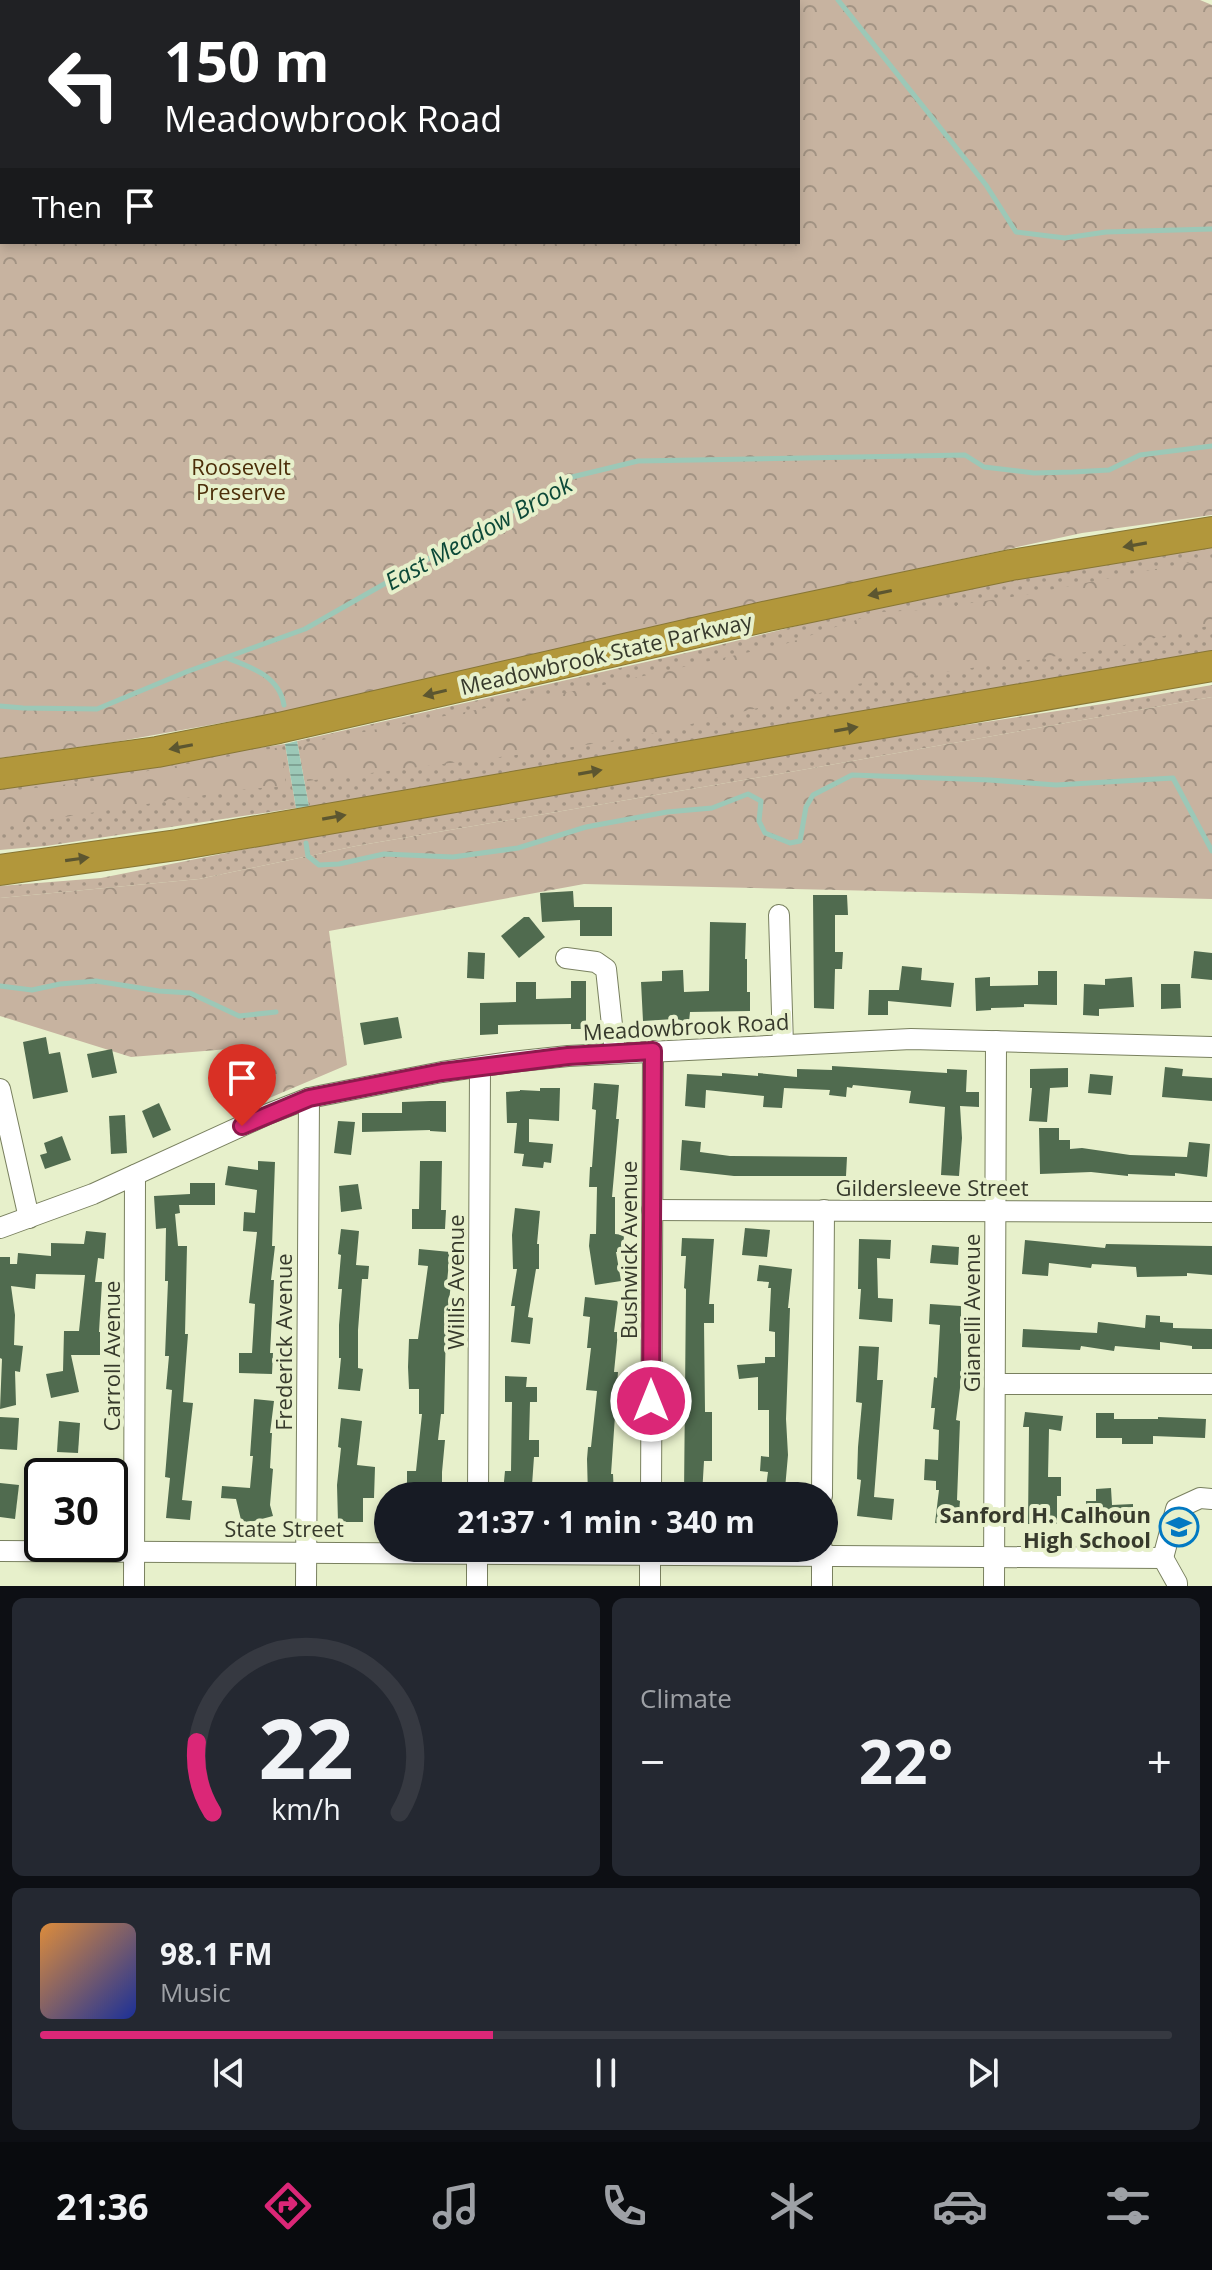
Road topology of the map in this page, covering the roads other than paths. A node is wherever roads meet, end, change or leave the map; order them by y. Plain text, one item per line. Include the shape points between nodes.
1 (1212, 532) edge
2 (1212, 666) edge
3 (0, 774) edge
4 (0, 870) edge
5 (779, 915) dead end
6 (566, 958) dead end
7 (996, 1041) junction
8 (783, 1045) junction
9 (1212, 1047) edge
10 (653, 1051) junction
11 (615, 1053) junction
12 (480, 1068) junction
13 (0, 1089) edge
14 (309, 1098) junction
15 (135, 1175) junction
16 (652, 1210) junction
17 (824, 1210) junction
18 (995, 1212) junction
19 (1212, 1212) edge
20 (29, 1218) junction
21 (0, 1228) edge
22 (995, 1384) junction
23 (1212, 1384) edge
24 (478, 1482) edge
25 (651, 1482) edge
26 (822, 1482) edge
27 (1212, 1499) edge
28 (0, 1551) edge
29 (374, 1551) edge
30 (838, 1551) edge
31 (134, 1552) junction
32 (306, 1552) junction
33 (994, 1556) junction
34 (1153, 1557) junction
35 (477, 1562) edge
36 (650, 1562) edge
37 (822, 1562) edge
38 (134, 1586) edge
39 (306, 1586) edge
40 (477, 1586) edge
41 (650, 1586) edge
42 (822, 1586) edge
43 (994, 1586) edge
44 (1177, 1586) edge

1 -> 3 highway, Meadowbrook State Parkway via 1011,565 768,616 279,728
4 -> 2 highway via 177,845
5 - 8 street
6 - 11 street via 596,962 606,969
7 - 8 street, Meadowbrook Road
7 - 9 street, Meadowbrook Road
7 - 18 street, Gianelli Avenue
8 - 10 street, Meadowbrook Road
10 - 11 street, Meadowbrook Road
10 - 16 street, Bushwick Avenue
11 - 12 street, Meadowbrook Road
12 - 14 street, Meadowbrook Road
12 - 24 street, Willis Avenue
13 - 20 street
14 - 15 street, Meadowbrook Road
14 - 32 street, Frederick Avenue
15 - 20 street, Meadowbrook Road
15 - 31 street, Carroll Avenue
16 - 17 street, Gildersleeve Street
16 - 25 street, Bushwick Avenue
17 - 18 street, Gildersleeve Street
17 - 26 street
18 - 19 street, Gildersleeve Street
18 - 22 street, Gianelli Avenue
20 - 21 street, Meadowbrook Road
22 - 23 street
22 - 33 street, Gianelli Avenue
27 - 34 street via 1200,1498 1176,1509
28 - 31 street, State Street
29 - 32 street, State Street
30 - 33 street, State Street
31 - 32 street, State Street
31 - 38 street, Carroll Avenue
32 - 39 street, Frederick Avenue
33 - 34 street, State Street
33 - 43 street, Gianelli Avenue
34 - 44 street
35 - 40 street
36 - 41 street
37 - 42 street

